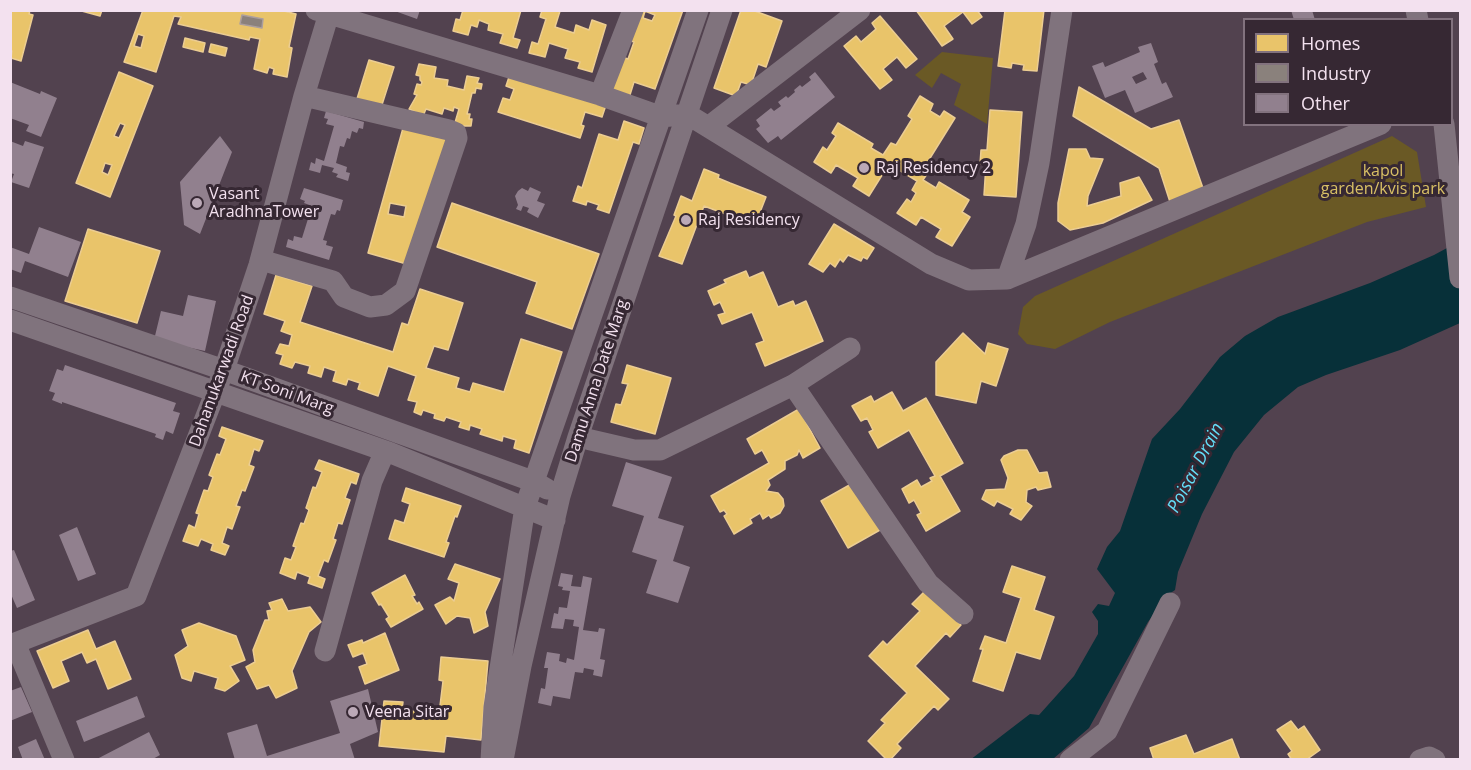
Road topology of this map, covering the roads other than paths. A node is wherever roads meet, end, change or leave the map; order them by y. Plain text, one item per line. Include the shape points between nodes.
1 (633, 10) edge
2 (698, 10) edge
3 (722, 10) edge
4 (860, 10) edge
5 (1062, 10) edge
6 (325, 12) edge
7 (600, 95) junction
8 (304, 96) junction
9 (687, 114) junction
10 (662, 117) junction
11 (1376, 126) edge
12 (1444, 126) edge
13 (708, 127) junction
14 (261, 260) junction
15 (1461, 278) edge
16 (1007, 279) junction
17 (10, 297) edge
18 (10, 320) edge
19 (850, 348) dead end
20 (224, 370) junction
21 (794, 386) junction
22 (215, 392) junction
23 (578, 437) junction
24 (385, 451) junction
25 (535, 482) junction
26 (560, 496) junction
27 (525, 507) junction
28 (555, 520) junction
29 (1170, 603) dead end
30 (963, 614) dead end
31 (13, 644) edge
32 (325, 651) dead end
33 (64, 759) edge
34 (491, 759) edge
35 (503, 759) edge
36 (1070, 759) edge
37 (1420, 759) edge
38 (1435, 759) edge

1 - 7 street
2 - 10 street, Damu Anna Date Marg
3 - 9 street, Damu Anna Date Marg
4 - 13 street
5 - 16 street via 1039,163 1026,224
6 - 7 street
6 - 8 street, Dahanukarwadi Road
7 - 10 street
8 - 14 street, Dahanukarwadi Road
8 - 14 street via 449,130 457,138 405,291 386,305 370,307 344,297 333,280
9 - 10 street
9 - 13 street
9 - 23 street, Damu Anna Date Marg
10 - 25 street, Damu Anna Date Marg
11 - 16 street
12 - 15 street
13 - 16 street via 931,264 969,280
14 - 20 street, Dahanukarwadi Road
17 - 20 street, KT Soni Marg
18 - 22 street, KT Soni Marg
19 - 21 street
20 - 22 street, Dahanukarwadi Road
20 - 25 street, KT Soni Marg
21 - 23 street via 660,450 634,450
21 - 30 street via 928,583
22 - 24 street, KT Soni Marg
22 - 31 street, Dahanukarwadi Road via 136,596
23 - 26 street, Damu Anna Date Marg
24 - 27 street, KT Soni Marg
24 - 32 street via 372,481
25 - 26 street, KT Soni Marg
25 - 27 street, Damu Anna Date Marg
26 - 28 street, Damu Anna Date Marg
27 - 28 street, KT Soni Marg
27 - 34 street, Damu Anna Date Marg via 494,707
28 - 35 street, Damu Anna Date Marg
29 - 36 street via 1107,731
31 - 33 street
37 - 38 street

